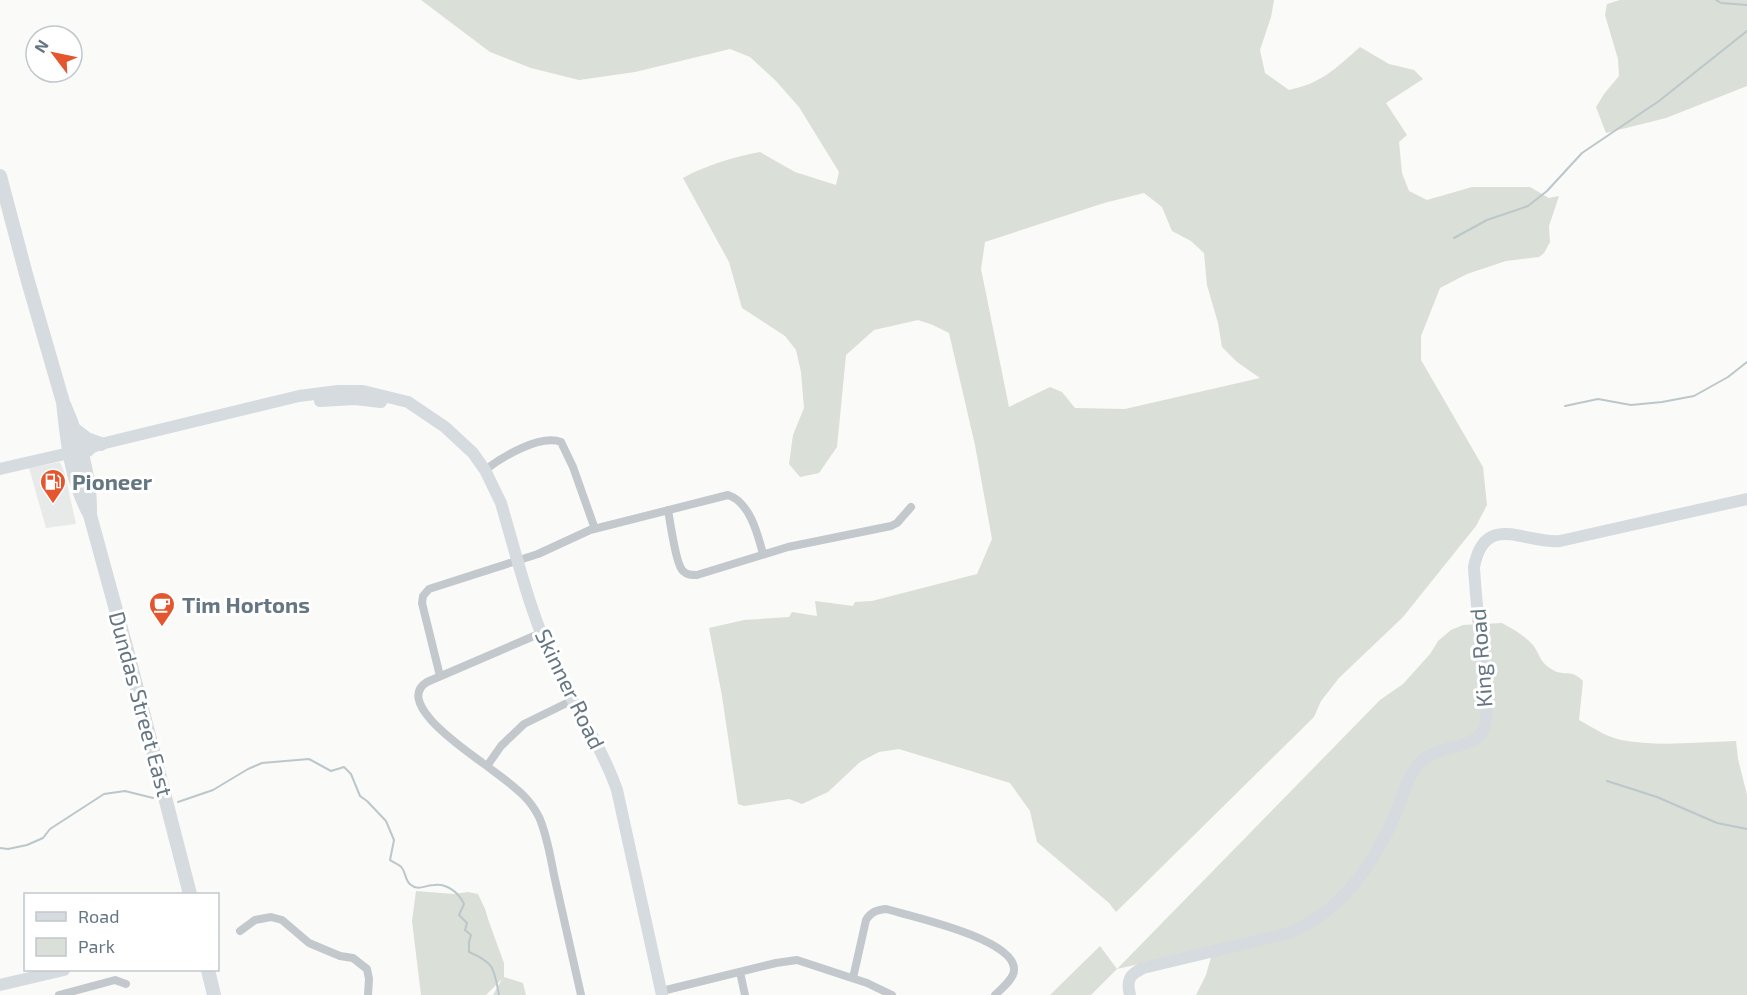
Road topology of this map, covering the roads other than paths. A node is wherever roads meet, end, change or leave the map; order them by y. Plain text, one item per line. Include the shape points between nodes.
1 (0, 176) edge
2 (63, 402) junction
3 (422, 413) junction
4 (74, 429) junction
5 (101, 444) junction
6 (79, 451) junction
7 (0, 469) edge
8 (485, 470) junction
9 (1747, 499) edge
10 (911, 507) dead end
11 (668, 510) junction
12 (595, 529) junction
13 (763, 554) junction
14 (518, 561) junction
15 (541, 633) junction
16 (440, 676) junction
17 (573, 700) junction
18 (487, 766) junction
19 (190, 893) edge
20 (240, 932) dead end
21 (56, 971) edge
22 (208, 971) edge
23 (740, 972) junction
24 (853, 978) junction
25 (126, 984) dead end
26 (0, 985) edge
27 (662, 993) edge
28 (59, 995) edge
29 (214, 995) edge
30 (368, 995) edge
31 (581, 995) edge
32 (745, 995) edge
33 (892, 995) edge
34 (995, 995) edge
35 (1130, 995) edge

1 - 2 main road, Dundas Street East
2 - 4 main road, Dundas Street East
2 - 6 main road, Dundas Street East
3 - 5 street, Skinner Road via 408,402 338,391 299,396
3 - 6 street, Skinner Road via 355,399 302,403 92,452
3 - 8 street, Skinner Road via 460,439
4 - 5 main road
4 - 6 main road, Dundas Street East
5 - 6 street, Skinner Road
6 - 7 street
6 - 19 main road, Dundas Street East via 90,495 90,515
8 - 12 street via 540,442 561,442
8 - 14 street, Skinner Road via 501,503
9 - 35 street, King Road via 1560,541 1510,533 1487,540 1478,551 1474,567 1485,697 1486,720 1482,731 1472,741 1442,749 1415,767 1374,858 1350,890 1320,917 1289,933 1133,972 1128,983
10 - 13 street via 891,526
11 - 12 street
11 - 13 street via 733,497 746,510
11 - 13 street via 679,566 686,573 697,575
12 - 14 street
14 - 15 street, Skinner Road
14 - 16 street via 425,592 422,603
15 - 16 street
15 - 17 street, Skinner Road
16 - 18 street via 420,688 418,696 423,709 441,730
17 - 18 street via 524,724
17 - 27 street, Skinner Road via 617,790
18 - 31 street via 524,796 543,827
20 - 30 street via 255,920 282,920 309,943 353,958 367,969
21 - 26 street
22 - 29 main road
23 - 24 street via 797,960
23 - 27 street
23 - 32 street
24 - 33 street
24 - 34 street via 866,920 877,910 886,909 968,933 1004,952 1014,972
25 - 28 street via 115,980

